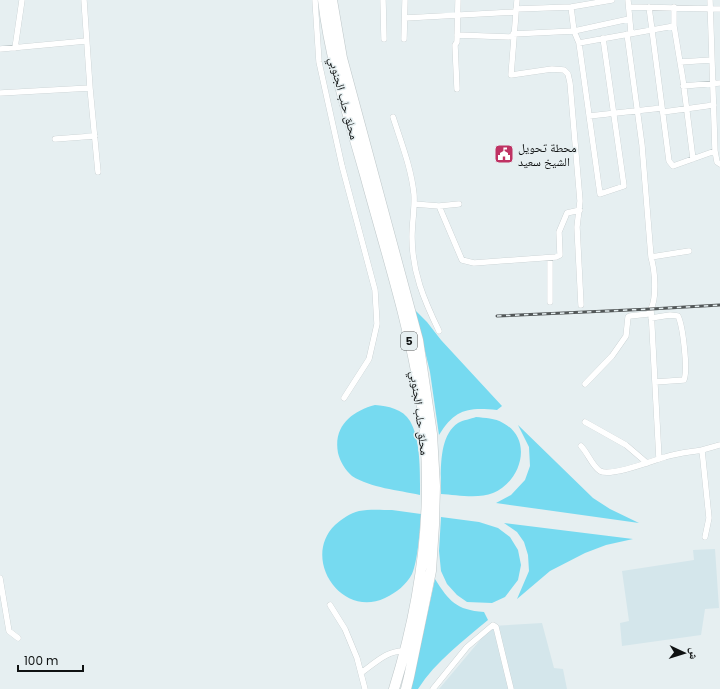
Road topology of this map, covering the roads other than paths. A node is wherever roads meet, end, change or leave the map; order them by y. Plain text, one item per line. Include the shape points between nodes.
1 (22, 0) edge
2 (84, 0) edge
3 (315, 0) edge
4 (323, 0) edge
5 (332, 0) edge
6 (383, 0) edge
7 (404, 0) edge
8 (458, 0) edge
9 (517, 0) edge
10 (572, 0) edge
11 (612, 0) edge
12 (628, 0) edge
13 (710, 0) edge
14 (630, 6) junction
15 (649, 6) junction
16 (572, 7) junction
17 (674, 7) junction
18 (710, 9) junction
19 (720, 9) edge
20 (516, 11) junction
21 (458, 15) junction
22 (405, 18) junction
23 (629, 19) junction
24 (674, 26) junction
25 (652, 29) junction
26 (574, 31) junction
27 (629, 33) junction
28 (457, 35) junction
29 (513, 36) junction
30 (603, 38) junction
31 (384, 39) dead end
32 (404, 39) dead end
33 (86, 41) junction
34 (579, 42) junction
35 (15, 48) junction
36 (0, 49) edge
37 (712, 60) junction
38 (680, 62) junction
39 (720, 83) edge
40 (713, 84) junction
41 (683, 86) junction
42 (90, 88) junction
43 (457, 88) dead end
44 (0, 93) edge
45 (714, 105) junction
46 (687, 109) junction
47 (638, 110) junction
48 (662, 110) junction
49 (613, 113) junction
50 (589, 116) junction
51 (393, 117) dead end
52 (95, 136) junction
53 (55, 139) dead end
54 (715, 151) junction
55 (692, 159) junction
56 (720, 164) edge
57 (98, 172) dead end
58 (414, 204) junction
59 (459, 204) dead end
60 (439, 206) junction
61 (580, 210) junction
62 (689, 251) dead end
63 (651, 257) junction
64 (550, 258) junction
65 (550, 302) dead end
66 (581, 305) dead end
67 (651, 310) junction
68 (652, 318) junction
69 (439, 331) dead end
70 (655, 382) junction
71 (585, 384) dead end
72 (344, 398) dead end
73 (585, 422) dead end
74 (720, 445) edge
75 (581, 446) dead end
76 (702, 450) junction
77 (659, 459) junction
78 (647, 464) junction
79 (705, 537) dead end
80 (0, 578) edge
81 (330, 605) dead end
82 (18, 638) dead end
83 (405, 651) junction
84 (361, 673) junction
85 (365, 689) edge
86 (394, 689) edge
87 (406, 689) edge
88 (433, 689) edge
89 (511, 689) edge

1 - 35 street
2 - 33 street
3 - 72 street via 319,62 342,166 375,290 377,324 369,359
4 - 83 highway, محلق حلب الجنوبي / 5 via 334,61 399,300 421,399 425,447 425,528 420,577
5 - 87 highway, محلق حلب الجنوبي / 5 via 342,58 418,340 432,434 435,486 431,571
6 - 31 street
7 - 22 street
8 - 21 street
9 - 20 street
10 - 16 street
11 - 16 street
12 - 14 street
13 - 18 street
14 - 15 street
14 - 23 street
15 - 17 street
15 - 25 street
16 - 20 street
16 - 26 street
17 - 18 street
17 - 24 street
18 - 19 street
18 - 37 street
20 - 21 street
20 - 29 street
21 - 22 street
21 - 28 street
22 - 32 street
23 - 26 street
23 - 27 street
24 - 25 street
24 - 38 street
25 - 27 street
25 - 48 street
26 - 29 street
26 - 34 street
27 - 30 street
27 - 47 street
28 - 29 street
28 - 43 street
29 - 61 street via 511,75 552,70 564,70 568,74
30 - 34 street
30 - 49 street
33 - 35 street
33 - 42 street
34 - 50 street
35 - 36 street
37 - 38 street
37 - 40 street
38 - 41 street
39 - 40 street
40 - 41 street
40 - 45 street
41 - 46 street
42 - 44 street
42 - 52 street
45 - 46 street
45 - 54 street
46 - 48 street
46 - 55 street
47 - 48 street
47 - 49 street
47 - 63 street
48 - 55 street via 669,161 673,166
49 - 50 street
49 - 50 street via 624,186 600,194
51 - 58 street via 406,155
52 - 53 street
52 - 57 street
54 - 55 street
54 - 56 street via 717,162
58 - 60 street
58 - 69 street via 412,237 415,267 420,291
59 - 60 street
60 - 64 street via 462,260 488,263
61 - 64 street via 567,213 559,232 560,255
61 - 66 street via 577,227
62 - 63 street
63 - 67 street via 654,268 654,303
64 - 65 street
67 - 68 street
67 - 71 street via 648,314 628,317 626,336 612,356
68 - 70 street
68 - 70 street via 678,316 685,363 684,380
70 - 77 street
73 - 78 street via 626,445
74 - 76 street
75 - 78 street via 596,469 601,472
76 - 77 street
76 - 79 street via 709,518
77 - 78 street
80 - 82 street via 9,630
81 - 84 street via 345,629
83 - 84 street via 388,653
83 - 86 highway, محلق حلب الجنوبي / 5
84 - 85 street
88 - 89 street via 467,647 494,625

